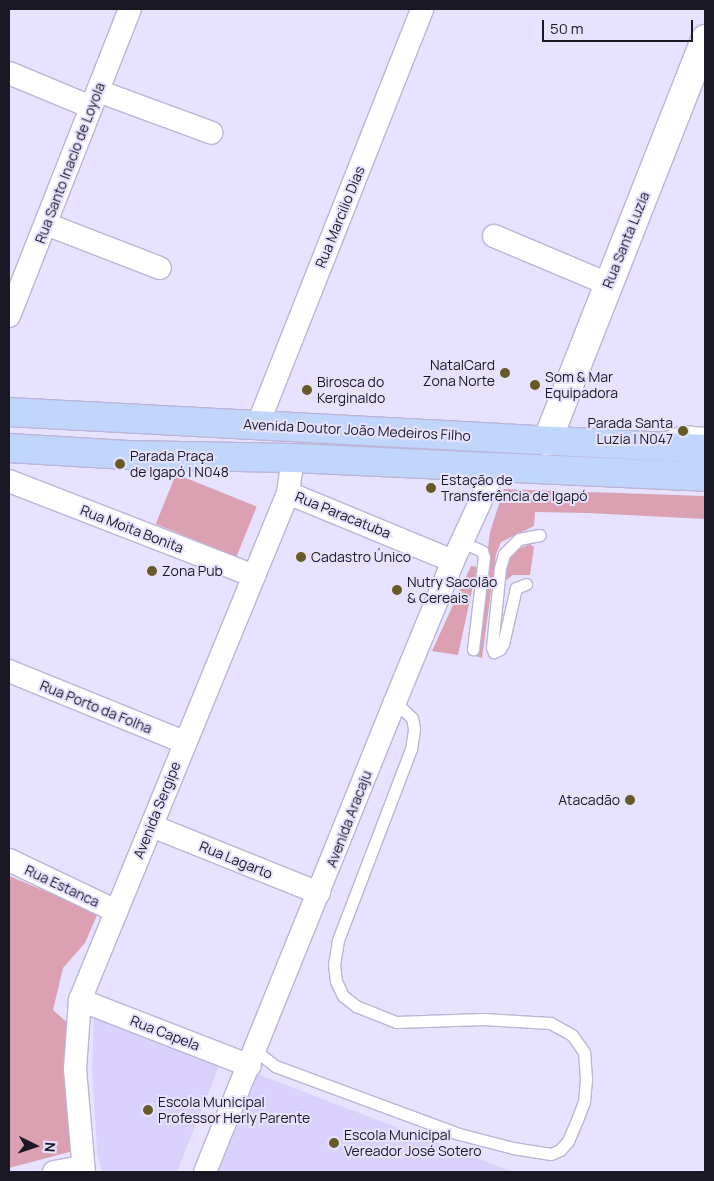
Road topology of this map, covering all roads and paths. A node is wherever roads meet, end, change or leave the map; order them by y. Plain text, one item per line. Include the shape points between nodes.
1 (130, 9) edge
2 (422, 9) edge
3 (705, 39) edge
4 (9, 73) edge
5 (94, 99) junction
6 (212, 133) dead end
7 (46, 224) junction
8 (494, 236) dead end
9 (160, 268) dead end
10 (608, 284) junction
11 (9, 316) edge
12 (9, 412) edge
13 (104, 418) junction
14 (258, 424) junction
15 (705, 433) edge
16 (548, 441) junction
17 (12, 444) edge
18 (647, 447) junction
19 (705, 449) edge
20 (133, 455) junction
21 (293, 458) junction
22 (496, 468) junction
23 (705, 477) edge
24 (9, 482) edge
25 (288, 493) junction
26 (540, 535) dead end
27 (458, 552) junction
28 (254, 576) junction
29 (526, 584) dead end
30 (473, 649) dead end
31 (9, 671) edge
32 (395, 702) junction
33 (184, 742) junction
34 (152, 826) junction
35 (9, 860) edge
36 (319, 893) junction
37 (116, 911) junction
38 (80, 1000) junction
39 (253, 1058) junction
40 (83, 1170) edge
41 (54, 1172) edge
42 (205, 1172) edge

1 - 5 street, Rua Santo Inacio de Loyola
2 - 14 street, Rua Marcilio Dias
3 - 10 main road, Rua Santa Luzia
4 - 5 street
5 - 6 street
5 - 7 street, Rua Santo Inacio de Loyola
7 - 9 street
7 - 11 street, Rua Santo Inacio de Loyola
8 - 10 street
10 - 16 main road, Rua Santa Luzia
12 - 13 main road, Avenida Doutor João Medeiros Filho
13 - 14 main road, Avenida Doutor João Medeiros Filho
13 - 17 main road via 92,434
14 - 16 main road, Avenida Doutor João Medeiros Filho
14 - 20 main road via 216,436 154,434 147,436
15 - 18 lane via 674,433
16 - 18 main road, Avenida Doutor João Medeiros Filho
17 - 20 main road
18 - 19 main road, Avenida Doutor João Medeiros Filho
20 - 21 main road
21 - 22 main road
21 - 25 street, Avenida Sergipe
22 - 23 main road
22 - 27 street, Avenida Aracaju
24 - 28 street, Rua Moita Bonita
25 - 27 street, Rua Paracatuba
25 - 28 street, Avenida Sergipe
26 - 29 lane via 519,540 504,554 492,647 495,652 503,644 516,588
27 - 30 lane via 482,551 484,557
27 - 32 street, Avenida Aracaju
28 - 33 street, Avenida Sergipe
31 - 33 street, Rua Porto da Folha
32 - 36 street, Avenida Aracaju
32 - 39 lane via 412,718 411,749 338,940 334,964 336,981 344,996 356,1006 396,1022 483,1019 550,1023 572,1035 584,1052 586,1079 584,1102 577,1120 568,1141 560,1150 542,1154 520,1150 459,1134
33 - 34 street, Avenida Sergipe
34 - 36 street, Rua Lagarto
34 - 37 street, Avenida Sergipe
35 - 37 street, Rua Estanca
36 - 39 street, Avenida Aracaju
37 - 38 street, Avenida Sergipe
38 - 39 street, Rua Capela
38 - 40 street, Avenida Sergipe via 75,1069
39 - 42 street, Avenida Aracaju
40 - 41 street

